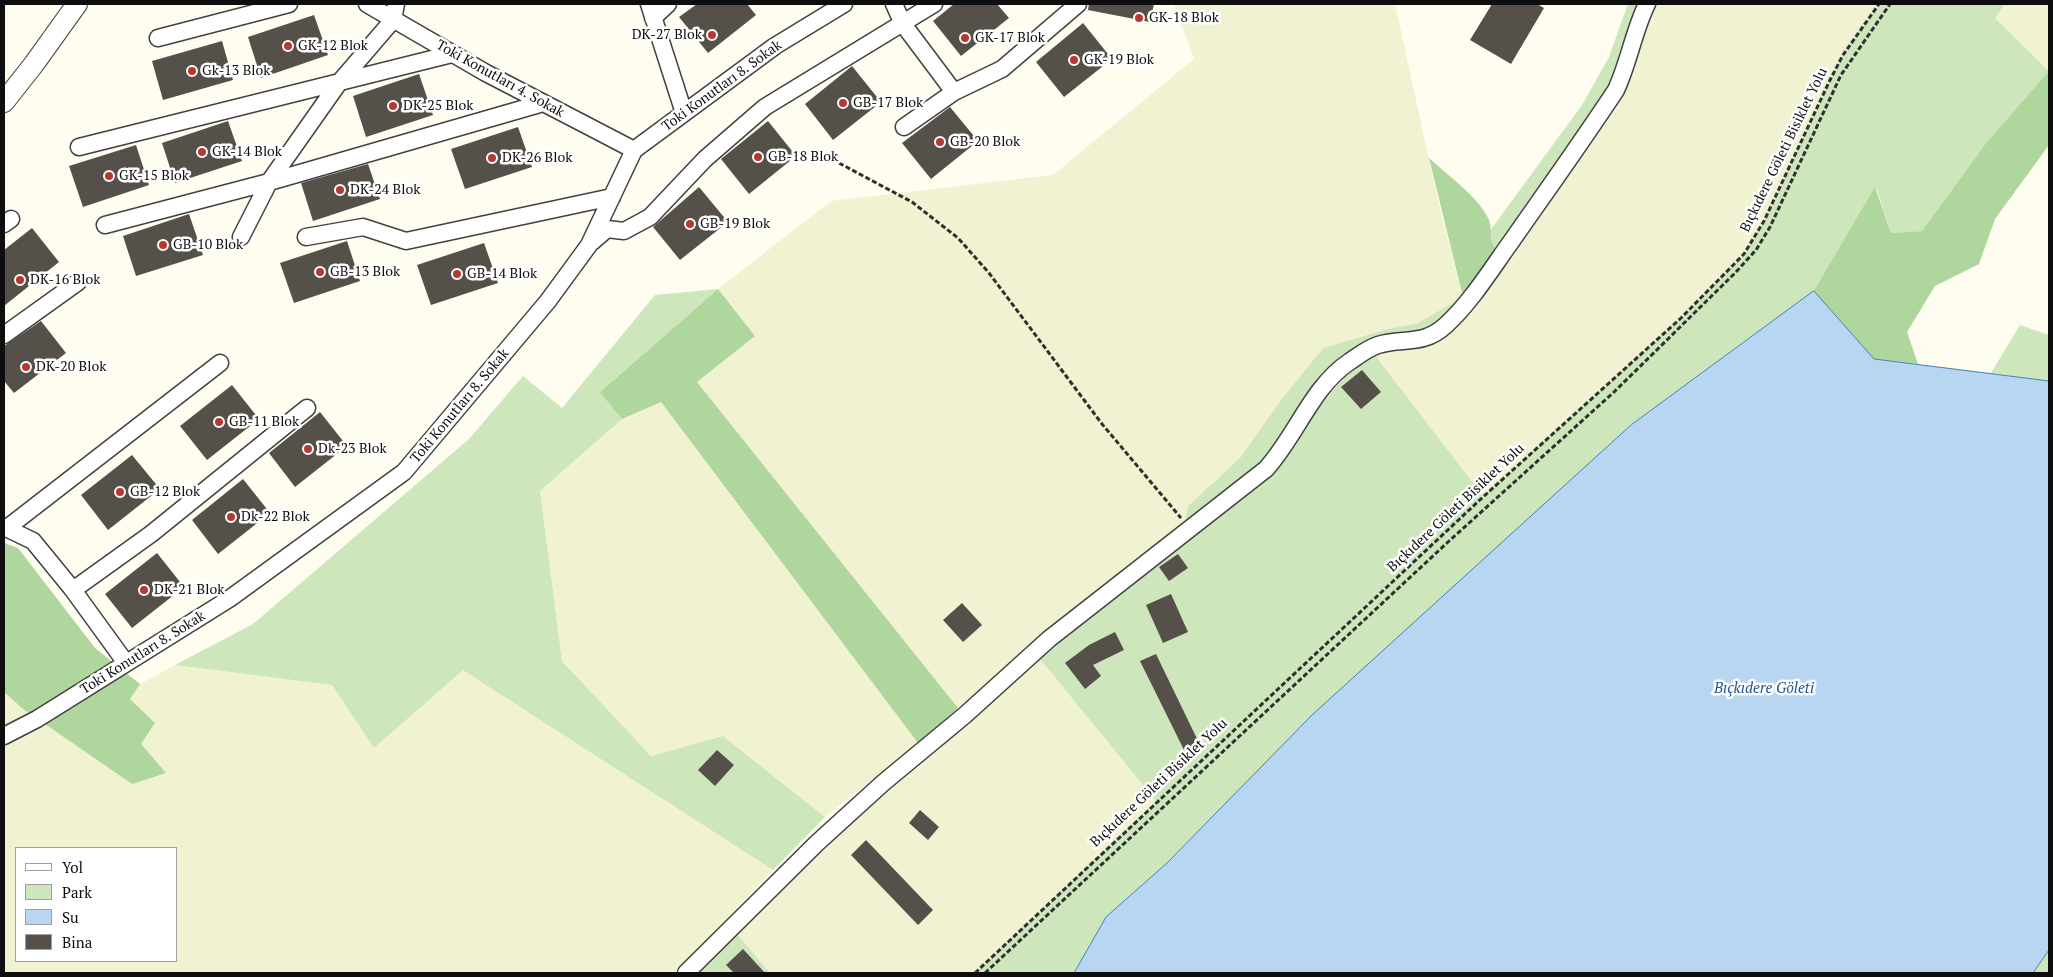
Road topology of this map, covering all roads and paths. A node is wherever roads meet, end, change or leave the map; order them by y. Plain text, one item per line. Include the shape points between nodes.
1 (77, 4) edge
2 (289, 4) edge
3 (367, 4) edge
4 (668, 4) edge
5 (844, 4) edge
6 (894, 4) edge
7 (934, 4) edge
8 (1078, 4) edge
9 (1646, 4) edge
10 (1879, 4) edge
11 (1890, 4) edge
12 (651, 11) edge
13 (395, 12) edge
14 (903, 24) junction
15 (158, 38) dead end
16 (452, 54) junction
17 (338, 84) junction
18 (954, 92) junction
19 (4, 102) edge
20 (543, 103) junction
21 (684, 113) junction
22 (904, 127) dead end
23 (79, 146) dead end
24 (634, 150) junction
25 (839, 163) dead end
26 (269, 182) junction
27 (612, 197) junction
28 (105, 225) dead end
29 (241, 237) dead end
30 (306, 237) dead end
31 (589, 245) junction
32 (78, 282) dead end
33 (4, 335) edge
34 (220, 363) dead end
35 (307, 408) dead end
36 (5, 528) edge
37 (1189, 528) junction
38 (73, 590) junction
39 (126, 663) junction
40 (4, 736) edge
41 (686, 973) edge
42 (974, 973) edge
43 (985, 973) edge

1 - 19 street
2 - 15 street
3 - 13 street, Toki Konutları 4. Sokak
4 - 12 street
5 - 21 street, Toki Konutları 8. Sokak via 775,46
6 - 14 street
7 - 14 street
8 - 18 street via 1002,69
9 - 37 street via 1616,90 1456,316 1434,334 1409,342 1379,344 1348,362 1322,389 1266,469
10 - 42 path, Bıçkıdere Göleti Bisiklet Yolu via 1834,71 1764,221 1744,254 1681,318 1483,497
11 - 43 path via 1838,82 1770,227 1756,250 1735,273 1614,392
12 - 21 street
13 - 16 street, Toki Konutları 4. Sokak
13 - 17 street
14 - 18 street
14 - 31 street via 765,107 705,159 650,217 624,231 607,229
16 - 17 street
16 - 20 street, Toki Konutları 4. Sokak
17 - 23 street
17 - 26 street
18 - 22 street
20 - 24 street, Toki Konutları 4. Sokak
20 - 26 street
21 - 24 street, Toki Konutları 8. Sokak
24 - 27 street, Toki Konutları 8. Sokak
25 - 37 path via 912,202 958,238 989,273 1102,424
26 - 28 street
26 - 29 street
27 - 30 street via 406,241 363,227
27 - 31 street, Toki Konutları 8. Sokak
31 - 39 street, Toki Konutları 8. Sokak via 548,301 404,472 229,599
32 - 33 street
34 - 36 street
35 - 38 street via 151,534
36 - 38 street via 33,541
37 - 41 street via 1049,639 847,814
38 - 39 street
39 - 40 street, Toki Konutları 8. Sokak

